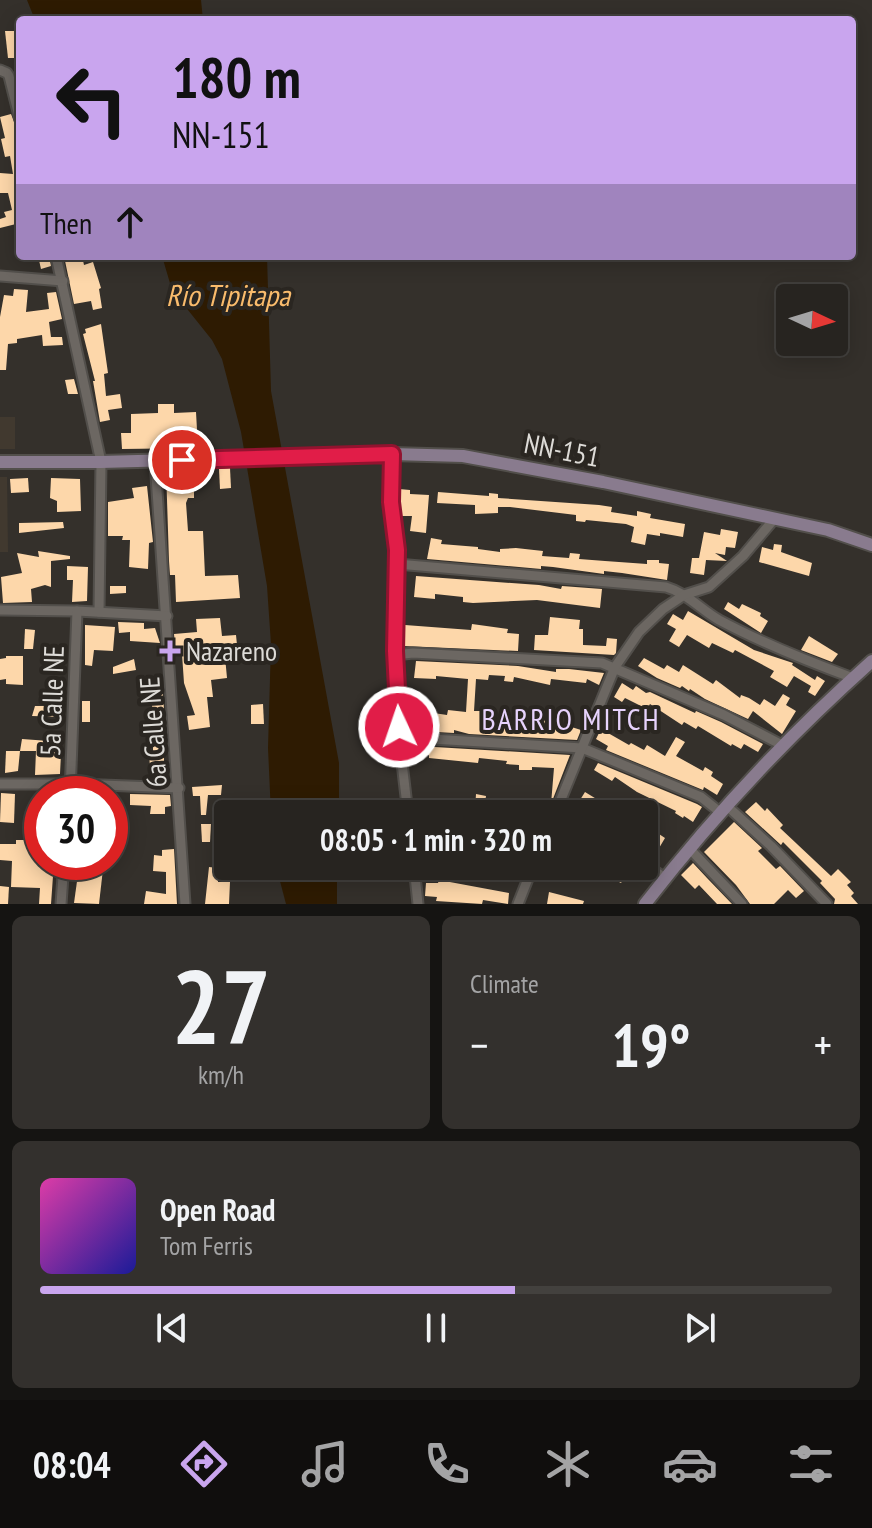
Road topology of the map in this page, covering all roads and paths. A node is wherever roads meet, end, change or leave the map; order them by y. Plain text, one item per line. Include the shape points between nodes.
1 (0, 70) edge
2 (16, 104) edge
3 (57, 260) edge
4 (0, 276) edge
5 (63, 281) junction
6 (392, 454) junction
7 (155, 461) junction
8 (0, 462) edge
9 (101, 462) junction
10 (775, 518) junction
11 (872, 545) edge
12 (397, 564) junction
13 (684, 595) junction
14 (0, 610) edge
15 (77, 611) junction
16 (99, 612) junction
17 (167, 616) junction
18 (395, 655) junction
19 (872, 661) edge
20 (615, 667) junction
21 (853, 678) junction
22 (399, 737) junction
23 (782, 745) junction
24 (582, 748) junction
25 (71, 776) edge
26 (0, 784) edge
27 (24, 786) edge
28 (128, 788) edge
29 (179, 788) junction
30 (406, 800) edge
31 (563, 800) edge
32 (724, 810) junction
33 (689, 848) junction
34 (658, 873) edge
35 (665, 878) junction
36 (63, 880) edge
37 (415, 880) edge
38 (527, 880) edge
39 (647, 903) edge
40 (826, 903) edge
41 (61, 904) edge
42 (185, 904) edge
43 (418, 904) edge
44 (518, 904) edge
45 (742, 904) edge

1 - 2 street via 9,76
3 - 5 street
4 - 5 street
5 - 9 street
6 - 7 street, NN-151 / NN-151
6 - 10 street, NN-151 / NN-151 via 463,456
6 - 12 street
7 - 9 street, NN-151
7 - 17 street, 6a Calle NE
8 - 9 street, NN-151
9 - 16 street
10 - 11 street, NN-151 / NN-151
10 - 13 street via 709,587
12 - 13 street via 666,587
12 - 18 street
13 - 20 street via 639,632
13 - 21 street via 716,618
14 - 15 street
15 - 16 street
15 - 25 street, 5a Calle NE
16 - 17 street
17 - 29 street, 6a Calle NE
18 - 20 street
18 - 22 street
19 - 21 street
20 - 23 street
20 - 24 street
21 - 23 street
22 - 24 street
22 - 30 street
23 - 32 street
24 - 31 street
24 - 32 street
26 - 27 street
28 - 29 street
29 - 42 street, 6a Calle NE
32 - 33 street
32 - 40 street via 771,846
33 - 35 street
33 - 45 street
34 - 35 street
35 - 39 street
36 - 41 street
37 - 43 street
38 - 44 street

